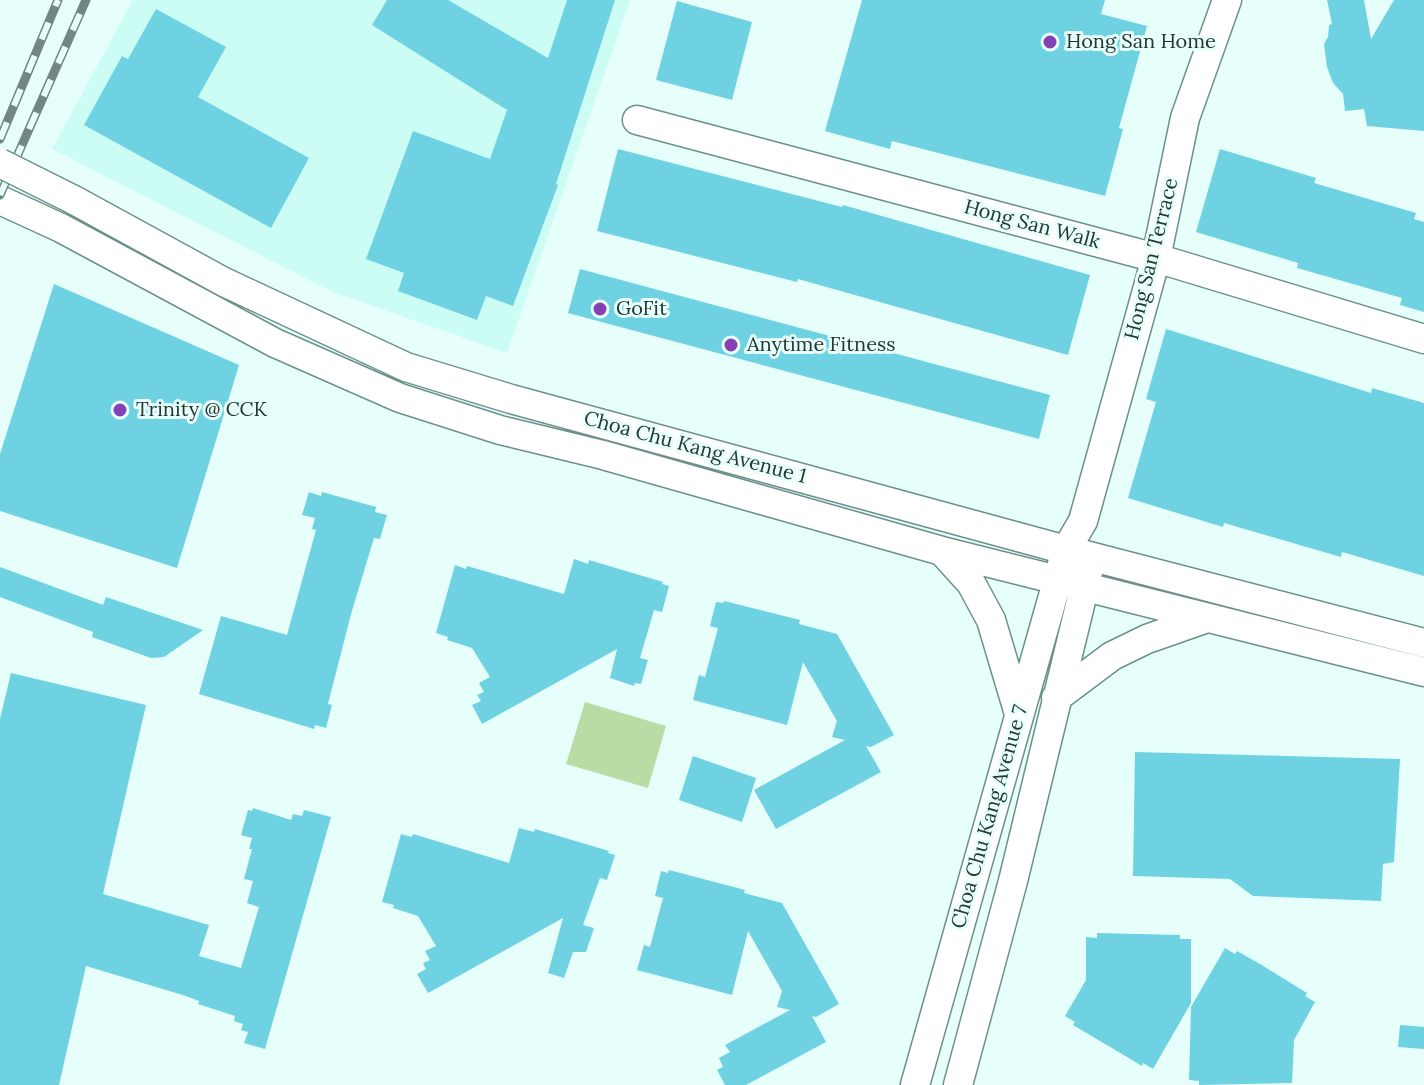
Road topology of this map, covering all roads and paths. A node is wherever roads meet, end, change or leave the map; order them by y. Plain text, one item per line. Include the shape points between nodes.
1 (1227, 0) edge
2 (637, 120) dead end
3 (0, 163) edge
4 (0, 200) edge
5 (1156, 258) junction
6 (1424, 339) edge
7 (942, 551) junction
8 (1079, 553) junction
9 (1072, 583) junction
10 (1207, 618) junction
11 (1424, 643) edge
12 (1424, 672) edge
13 (1056, 698) junction
14 (1019, 714) junction
15 (915, 1085) edge
16 (958, 1085) edge

1 - 5 street, Hong San Terrace via 1185,118
2 - 5 street, Hong San Walk
3 - 8 street, Choa Chu Kang Avenue 1, bridge via 224,282 406,367
4 - 7 street, Choa Chu Kang Avenue 1 via 275,343 400,398
5 - 6 street, Hong San Walk
5 - 8 street, Hong San Terrace via 1083,521
7 - 9 street, Choa Chu Kang Avenue 1
7 - 14 street via 971,583 991,620
8 - 9 street, Choa Chu Kang Avenue 7
8 - 11 street, Choa Chu Kang Avenue 1
9 - 10 street, Choa Chu Kang Avenue 1
9 - 13 street, Choa Chu Kang Avenue 7
9 - 14 street, Choa Chu Kang Avenue 7
10 - 12 street, Choa Chu Kang Avenue 1
10 - 13 street via 1112,656
13 - 16 street, Choa Chu Kang Avenue 7
14 - 15 street, Choa Chu Kang Avenue 7

